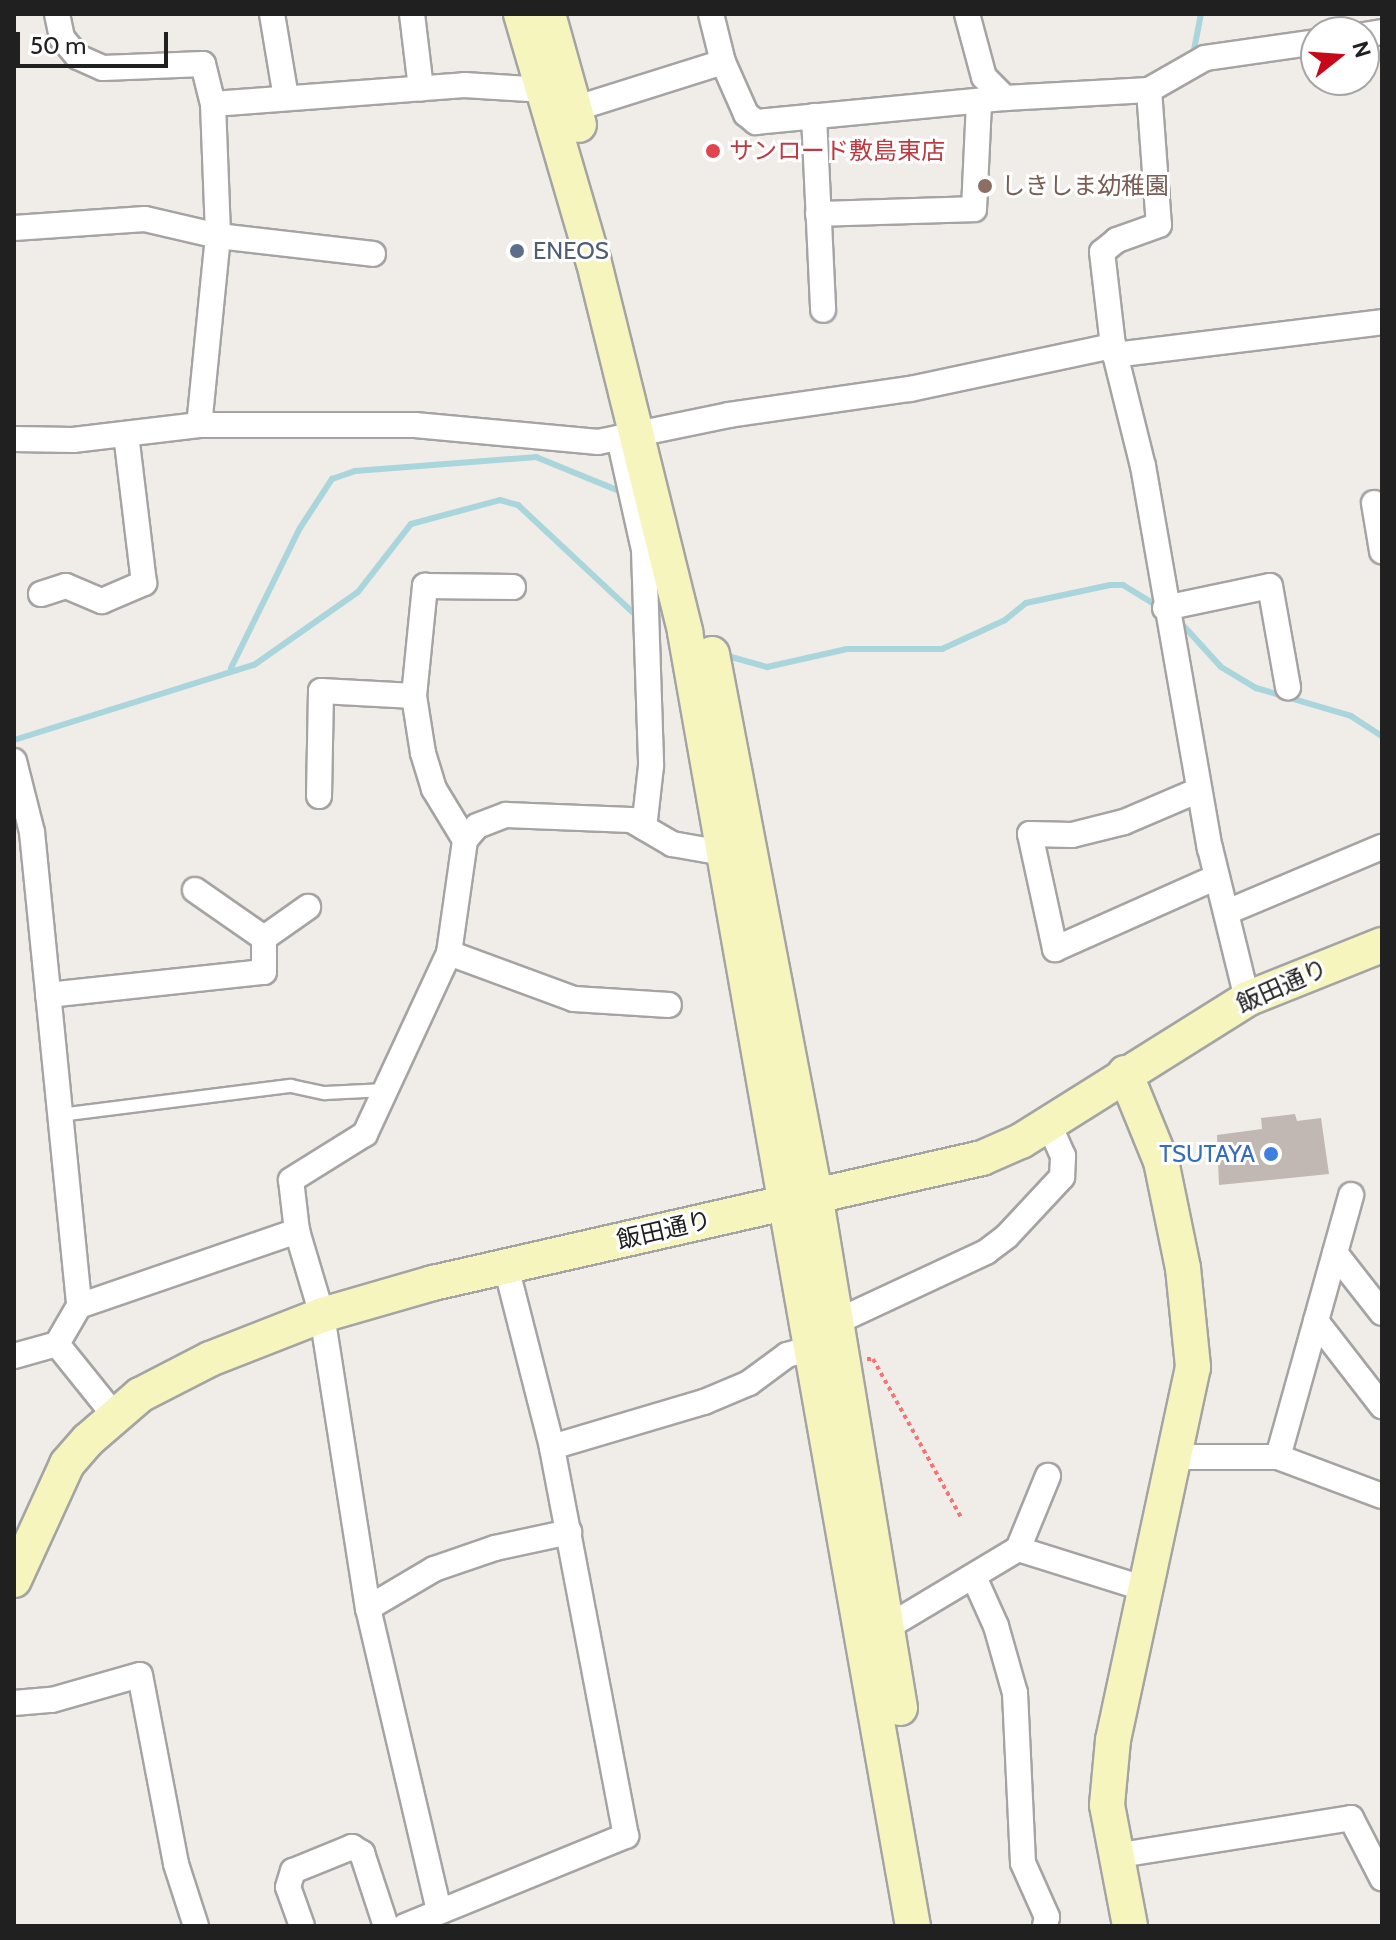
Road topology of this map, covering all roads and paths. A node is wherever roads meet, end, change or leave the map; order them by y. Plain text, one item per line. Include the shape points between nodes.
1 (57, 14) edge
2 (272, 14) edge
3 (412, 14) edge
4 (521, 14) edge
5 (548, 14) edge
6 (711, 14) edge
7 (967, 14) edge
8 (1300, 44) edge
9 (723, 62) junction
10 (421, 88) junction
11 (545, 90) junction
12 (1149, 90) junction
13 (286, 98) junction
14 (1005, 98) junction
15 (979, 101) junction
16 (213, 104) junction
17 (574, 109) junction
18 (814, 116) junction
19 (818, 214) junction
20 (14, 228) edge
21 (218, 236) junction
22 (373, 254) dead end
23 (823, 310) dead end
24 (1382, 322) edge
25 (1114, 351) junction
26 (199, 425) junction
27 (126, 434) junction
28 (639, 434) junction
29 (14, 439) edge
30 (1374, 503) dead end
31 (1382, 551) edge
32 (513, 587) dead end
33 (41, 594) dead end
34 (1165, 608) junction
35 (1288, 687) dead end
36 (414, 696) junction
37 (14, 761) edge
38 (1199, 790) junction
39 (319, 796) dead end
40 (644, 828) junction
41 (465, 840) junction
42 (1382, 847) edge
43 (723, 853) junction
44 (25, 863) edge
45 (1217, 877) junction
46 (195, 890) dead end
47 (308, 907) dead end
48 (1227, 912) junction
49 (264, 938) junction
50 (1382, 945) edge
51 (449, 953) junction
52 (48, 995) junction
53 (1247, 999) junction
54 (669, 1005) dead end
55 (1125, 1073) junction
56 (386, 1090) junction
57 (60, 1115) junction
58 (1048, 1123) junction
59 (1351, 1195) dead end
60 (800, 1198) junction
61 (297, 1231) junction
62 (1335, 1253) junction
63 (506, 1266) junction
64 (79, 1306) junction
65 (1382, 1313) edge
66 (322, 1315) junction
67 (1316, 1321) junction
68 (836, 1322) junction
69 (57, 1344) junction
70 (826, 1353) junction
71 (14, 1356) edge
72 (1382, 1406) edge
73 (114, 1415) junction
74 (552, 1447) junction
75 (1174, 1457) junction
76 (1278, 1457) junction
77 (1048, 1476) dead end
78 (1382, 1496) edge
79 (961, 1517) dead end
80 (569, 1532) junction
81 (1018, 1549) junction
82 (974, 1577) junction
83 (14, 1580) edge
84 (1146, 1589) junction
85 (368, 1608) junction
86 (886, 1628) junction
87 (14, 1703) edge
88 (1114, 1856) junction
89 (1380, 1869) edge
90 (439, 1911) junction
91 (196, 1926) edge
92 (302, 1926) edge
93 (386, 1926) edge
94 (405, 1926) edge
95 (913, 1926) edge
96 (936, 1926) edge
97 (1045, 1926) edge
98 (1130, 1926) edge

1 - 16 street via 62,38 78,57 103,68 203,64
2 - 13 street
3 - 10 street
4 - 11 street
5 - 17 street
6 - 9 street
7 - 14 street via 984,77
8 - 12 street via 1205,58
9 - 17 street
9 - 18 street via 746,114 756,122
10 - 11 street
10 - 13 street
11 - 28 street
12 - 14 street
12 - 25 street via 1162,211 1159,225 1117,240 1102,252
13 - 16 street
14 - 15 street
15 - 18 street
15 - 19 street via 974,209
16 - 21 street
17 - 28 street
18 - 19 street
19 - 23 street
20 - 21 street via 145,219
21 - 22 street
21 - 26 street
24 - 25 street
25 - 28 street
25 - 34 street via 1143,466
26 - 27 street
26 - 28 street via 415,425 598,442
27 - 29 street
27 - 33 street via 144,583 102,601 66,586
28 - 40 street via 651,766
28 - 43 street via 685,632
28 - 60 street via 707,624
30 - 31 street
32 - 36 street via 425,586
34 - 35 street via 1270,586
34 - 38 street
36 - 39 street via 321,691
36 - 41 street via 434,789
37 - 44 street
38 - 45 street
38 - 45 street via 1111,825 1072,835 1030,834 1055,949
40 - 41 street via 631,820 506,815 492,817
40 - 43 street via 672,844
41 - 51 street
42 - 48 street
43 - 60 street
44 - 52 street
45 - 48 street
46 - 49 street
47 - 49 street
48 - 53 street
49 - 52 street via 264,972
50 - 53 street, 飯田通り
51 - 54 street via 574,999
51 - 56 street
52 - 57 street
53 - 55 street, 飯田通り
55 - 58 street, 飯田通り
55 - 75 street via 1161,1161 1190,1314 1193,1367
56 - 57 lane via 325,1093 291,1086
56 - 61 street via 365,1134 291,1180
57 - 64 street
58 - 60 street, 飯田通り via 982,1158
58 - 68 street via 1063,1156 1062,1177 1007,1236 986,1252
59 - 62 street
60 - 63 street, 飯田通り
60 - 68 street
60 - 70 street
61 - 64 street
61 - 66 street
62 - 65 street
62 - 67 street
63 - 66 street, 飯田通り
63 - 74 street
64 - 69 street
66 - 73 street, 飯田通り via 171,1377
66 - 85 street
67 - 72 street
67 - 76 street
68 - 70 street
69 - 71 street
69 - 73 street
70 - 74 street via 787,1355 749,1383 704,1402
70 - 79 path via 873,1359
70 - 86 street
70 - 95 street
73 - 83 street, 飯田通り via 67,1464
74 - 80 street
75 - 76 street
75 - 84 street
76 - 78 street
77 - 81 street
80 - 85 street via 495,1548 434,1569
80 - 90 street via 626,1836
81 - 82 street
81 - 84 street
82 - 86 street
82 - 97 street via 996,1626 1015,1693 1023,1863 1047,1917
84 - 88 street via 1113,1740 1107,1805
85 - 90 street
86 - 96 street
87 - 91 street via 52,1700 140,1675 176,1864
88 - 89 street via 1351,1818
88 - 98 street
90 - 94 street
92 - 93 street via 288,1887 293,1871 352,1847 362,1853

